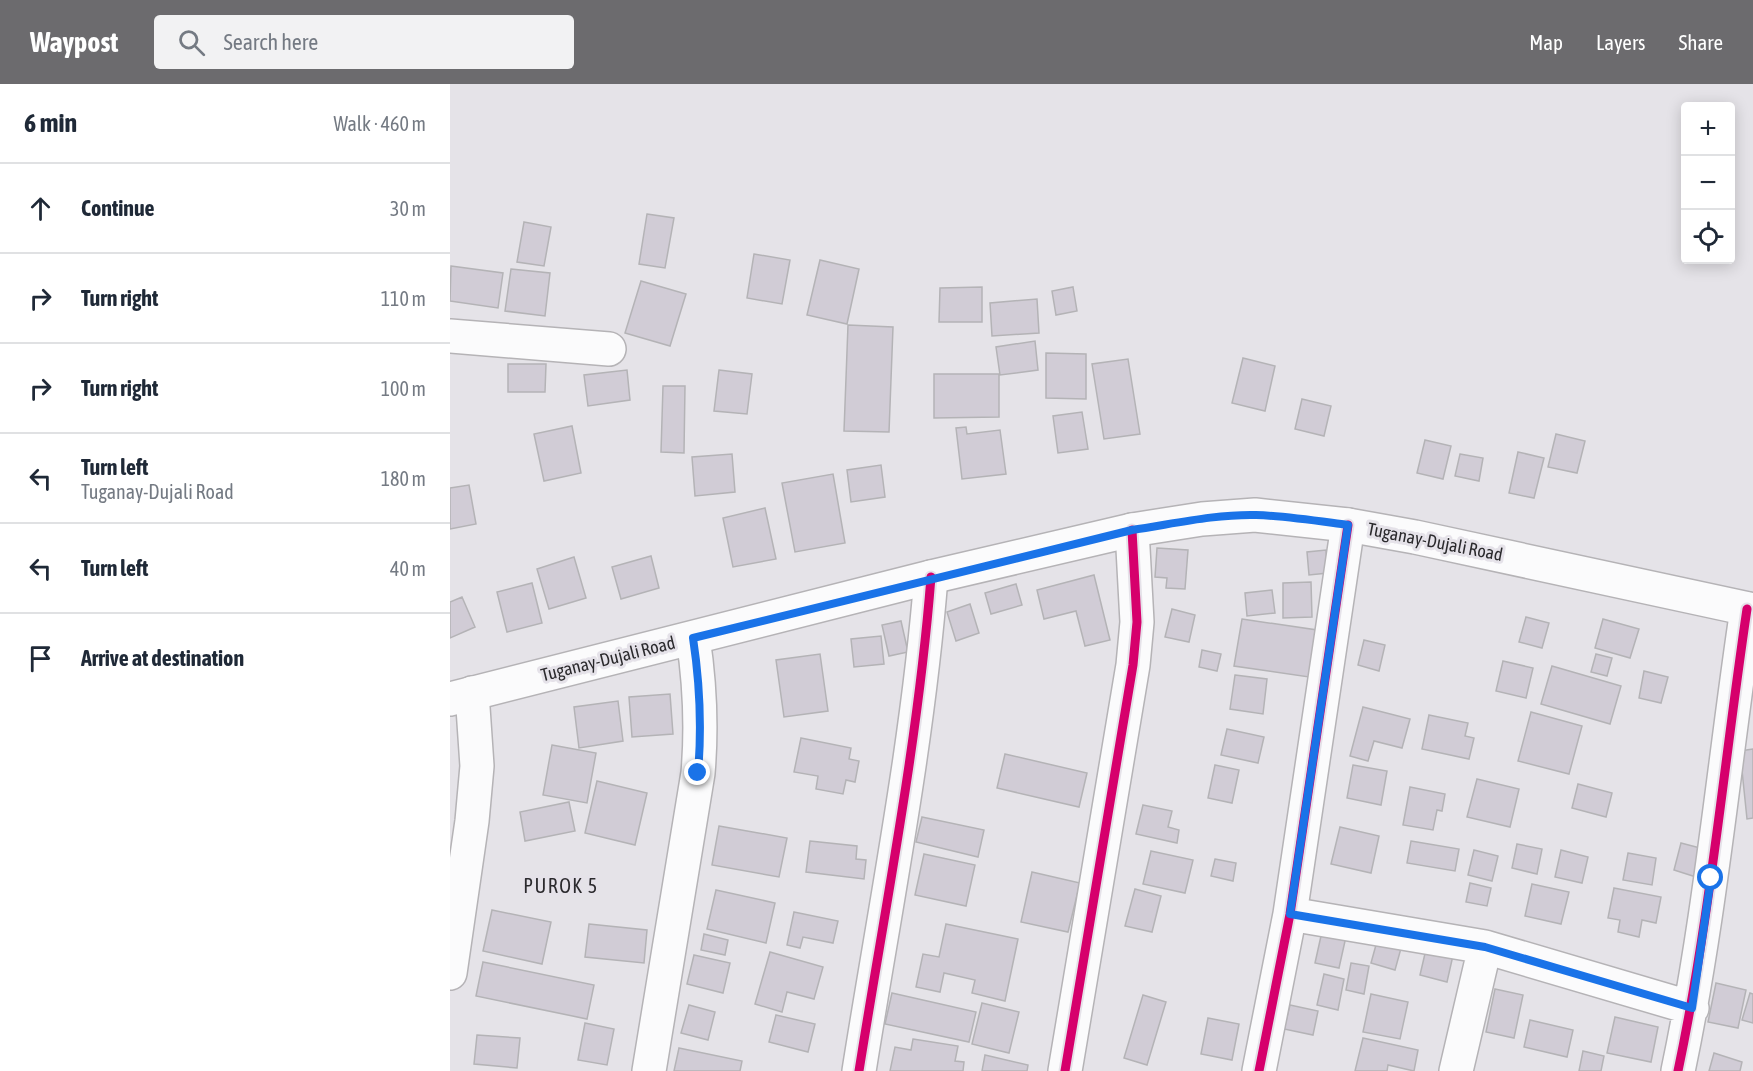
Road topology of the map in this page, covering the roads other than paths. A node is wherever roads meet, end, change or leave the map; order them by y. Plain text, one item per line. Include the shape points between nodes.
1 (450, 336) edge
2 (609, 349) dead end
3 (1348, 525) junction
4 (1132, 530) junction
5 (931, 577) junction
6 (1750, 610) edge
7 (693, 638) junction
8 (461, 696) edge
9 (1290, 914) junction
10 (1485, 947) junction
11 (450, 973) edge
12 (1692, 1008) junction
13 (650, 1071) edge
14 (859, 1071) edge
15 (1065, 1071) edge
16 (1259, 1071) edge
17 (1456, 1071) edge
18 (1678, 1071) edge

1 - 2 street
3 - 4 street, Tuganay-Dujali Road via 1254,515
3 - 6 street, Tuganay-Dujali Road
3 - 9 street
4 - 5 street, Tuganay-Dujali Road
4 - 15 street via 1137,622 1132,665
5 - 7 street, Tuganay-Dujali Road
5 - 14 street via 916,722
6 - 12 street
7 - 8 street, Tuganay-Dujali Road
7 - 13 street via 702,723 698,773
8 - 11 street via 477,766
9 - 10 street
9 - 16 street
10 - 12 street
10 - 17 street
12 - 18 street

